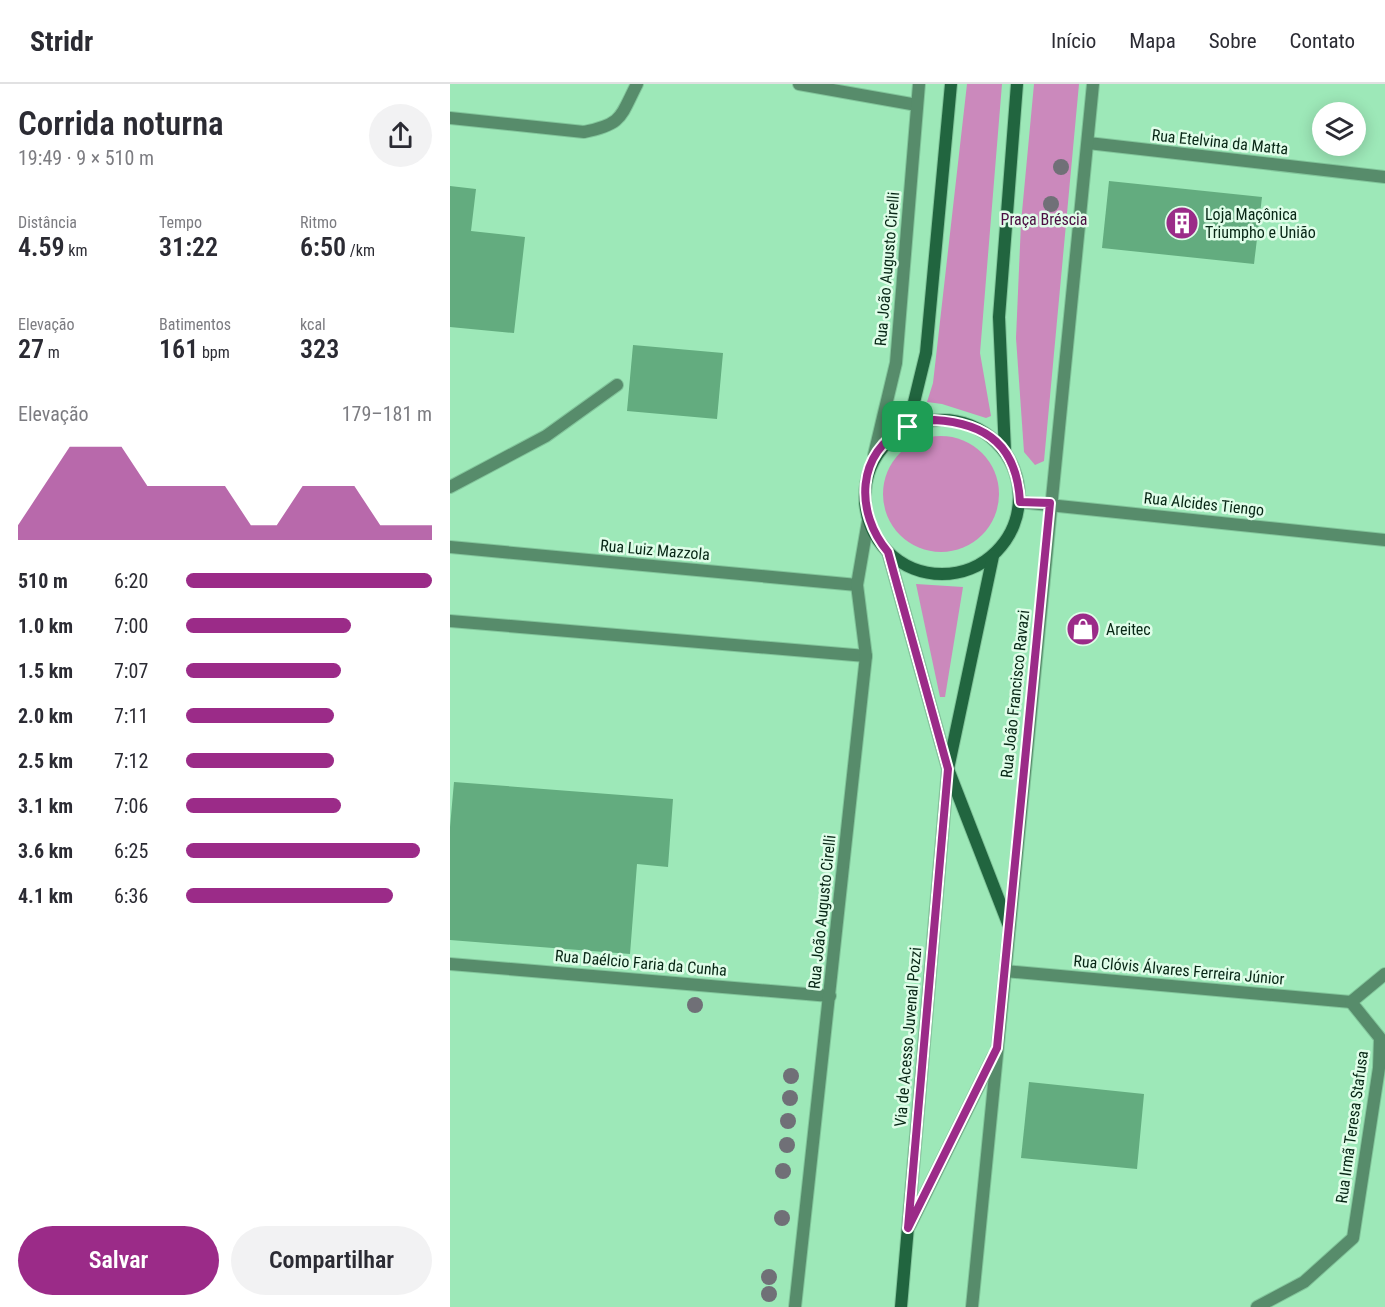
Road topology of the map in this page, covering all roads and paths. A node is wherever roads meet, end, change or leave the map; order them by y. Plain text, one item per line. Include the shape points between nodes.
1 (637, 84) edge
2 (799, 84) edge
3 (919, 84) edge
4 (951, 84) edge
5 (1017, 84) edge
6 (1094, 84) edge
7 (917, 105) junction
8 (450, 118) edge
9 (1088, 143) junction
10 (1385, 177) edge
11 (616, 386) dead end
12 (908, 427) junction
13 (1005, 451) junction
14 (874, 455) junction
15 (450, 487) edge
16 (1020, 502) junction
17 (1050, 503) junction
18 (868, 521) junction
19 (1385, 540) edge
20 (450, 547) edge
21 (888, 552) junction
22 (993, 556) junction
23 (857, 585) junction
24 (450, 621) edge
25 (866, 656) junction
26 (948, 769) junction
27 (1009, 926) junction
28 (450, 964) edge
29 (1005, 971) junction
30 (1385, 974) edge
31 (830, 996) junction
32 (1351, 1002) junction
33 (997, 1048) junction
34 (908, 1228) junction
35 (795, 1307) edge
36 (901, 1307) edge
37 (972, 1307) edge
38 (1257, 1307) edge

1 - 8 street via 621,118 605,128 584,132
2 - 7 street
3 - 7 street, Rua João Augusto Cirelli
4 - 12 main road via 926,353
5 - 13 main road via 999,317
6 - 9 street, Rua João Francisco Ravazi
7 - 14 street, Rua João Augusto Cirelli via 896,363
9 - 10 street, Rua Etelvina da Matta
9 - 17 street, Rua João Francisco Ravazi
11 - 15 street via 546,436
12 - 13 main road via 934,420 960,421 985,432
12 - 14 main road
13 - 16 main road via 1014,468
14 - 18 main road via 864,497
16 - 17 street, Rua Alcides Tiengo
16 - 22 main road via 1015,525
17 - 19 street, Rua Alcides Tiengo
17 - 27 street, Rua João Francisco Ravazi
18 - 21 main road
18 - 23 street, Rua João Augusto Cirelli
20 - 23 street, Rua Luiz Mazzola
21 - 22 main road via 907,566 928,573 951,574 973,568
21 - 26 main road, Via de Acesso Juvenal Pozzi
22 - 26 main road, Via de Acesso Juvenal Pozzi
23 - 25 street, Rua João Augusto Cirelli
24 - 25 street
25 - 31 street, Rua João Augusto Cirelli
26 - 27 main road
26 - 34 main road, Via de Acesso Juvenal Pozzi
27 - 29 street, Rua João Francisco Ravazi
28 - 31 street, Rua Daélcio Faria da Cunha
29 - 32 street, Rua Clóvis Álvares Ferreira Júnior
29 - 33 street, Rua João Francisco Ravazi
30 - 32 street
31 - 35 street, Rua João Augusto Cirelli
32 - 38 street, Rua Irmã Teresa Stafusa via 1380,1038 1379,1068 1353,1238 1304,1282
33 - 34 street
33 - 37 street, Rua João Francisco Ravazi
34 - 36 main road, Via de Acesso Juvenal Pozzi

